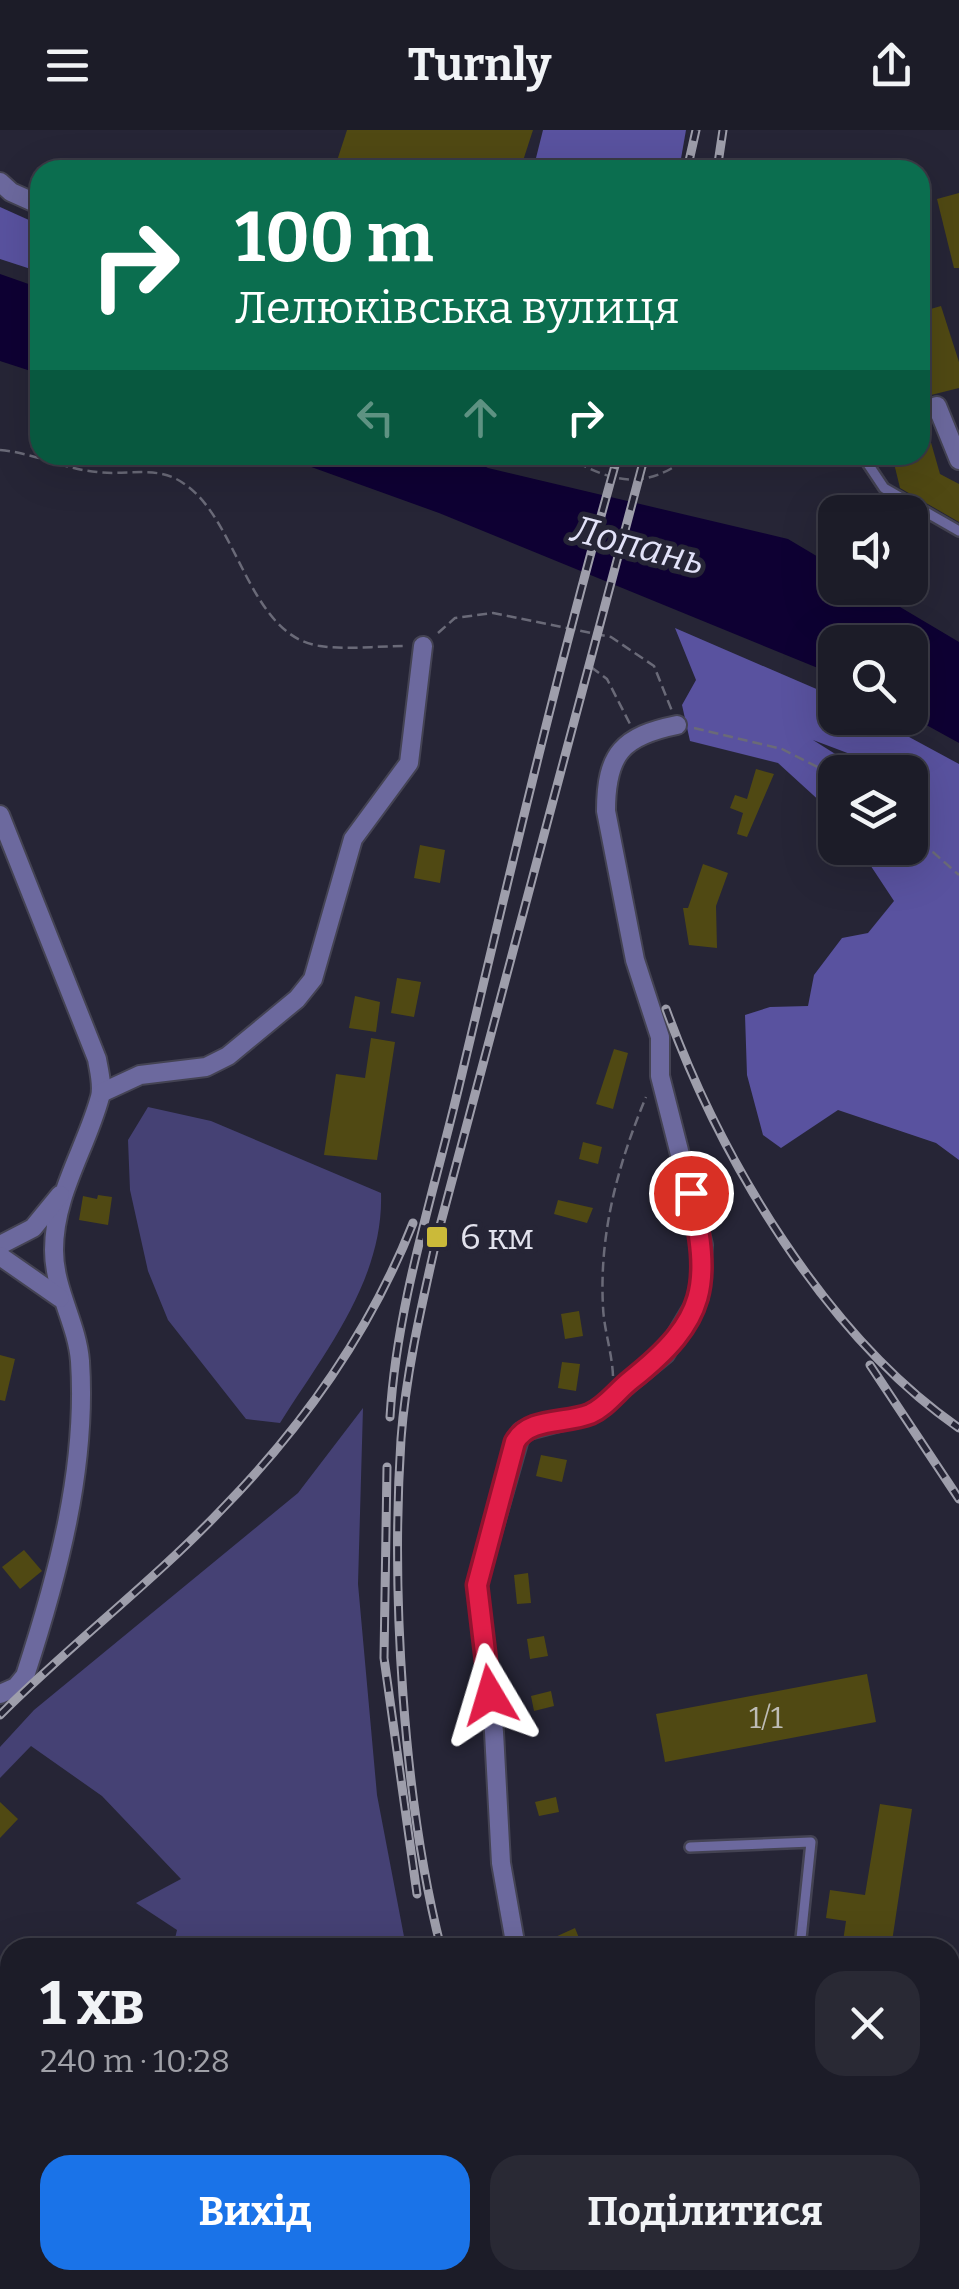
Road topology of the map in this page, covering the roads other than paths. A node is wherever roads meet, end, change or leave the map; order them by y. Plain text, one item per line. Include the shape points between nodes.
1 (0, 182) edge
2 (30, 201) edge
3 (930, 409) edge
4 (959, 460) edge
5 (869, 465) edge
6 (959, 531) edge
7 (423, 646) road end
8 (677, 726) road end
9 (0, 815) edge
10 (101, 1093) junction
11 (63, 1190) junction
12 (0, 1245) edge
13 (0, 1256) edge
14 (60, 1298) junction
15 (0, 1694) edge
16 (690, 1848) dead end
17 (514, 1938) edge
18 (801, 1938) edge

1 - 2 street
3 - 4 street via 937,406
5 - 6 lane via 884,488
7 - 10 street via 409,763 354,839 313,979 228,1056 206,1067 140,1074
8 - 17 street via 636,735 611,769 606,811 635,960 660,1037 660,1076 704,1272 699,1297 675,1340 613,1397 593,1413 521,1432 481,1562 477,1585 501,1864
9 - 10 street via 97,1059
10 - 11 street
11 - 12 street via 33,1228
11 - 14 street via 54,1249
13 - 14 street
14 - 15 street via 79,1355 82,1406 66,1538 24,1676
16 - 18 lane via 811,1842

